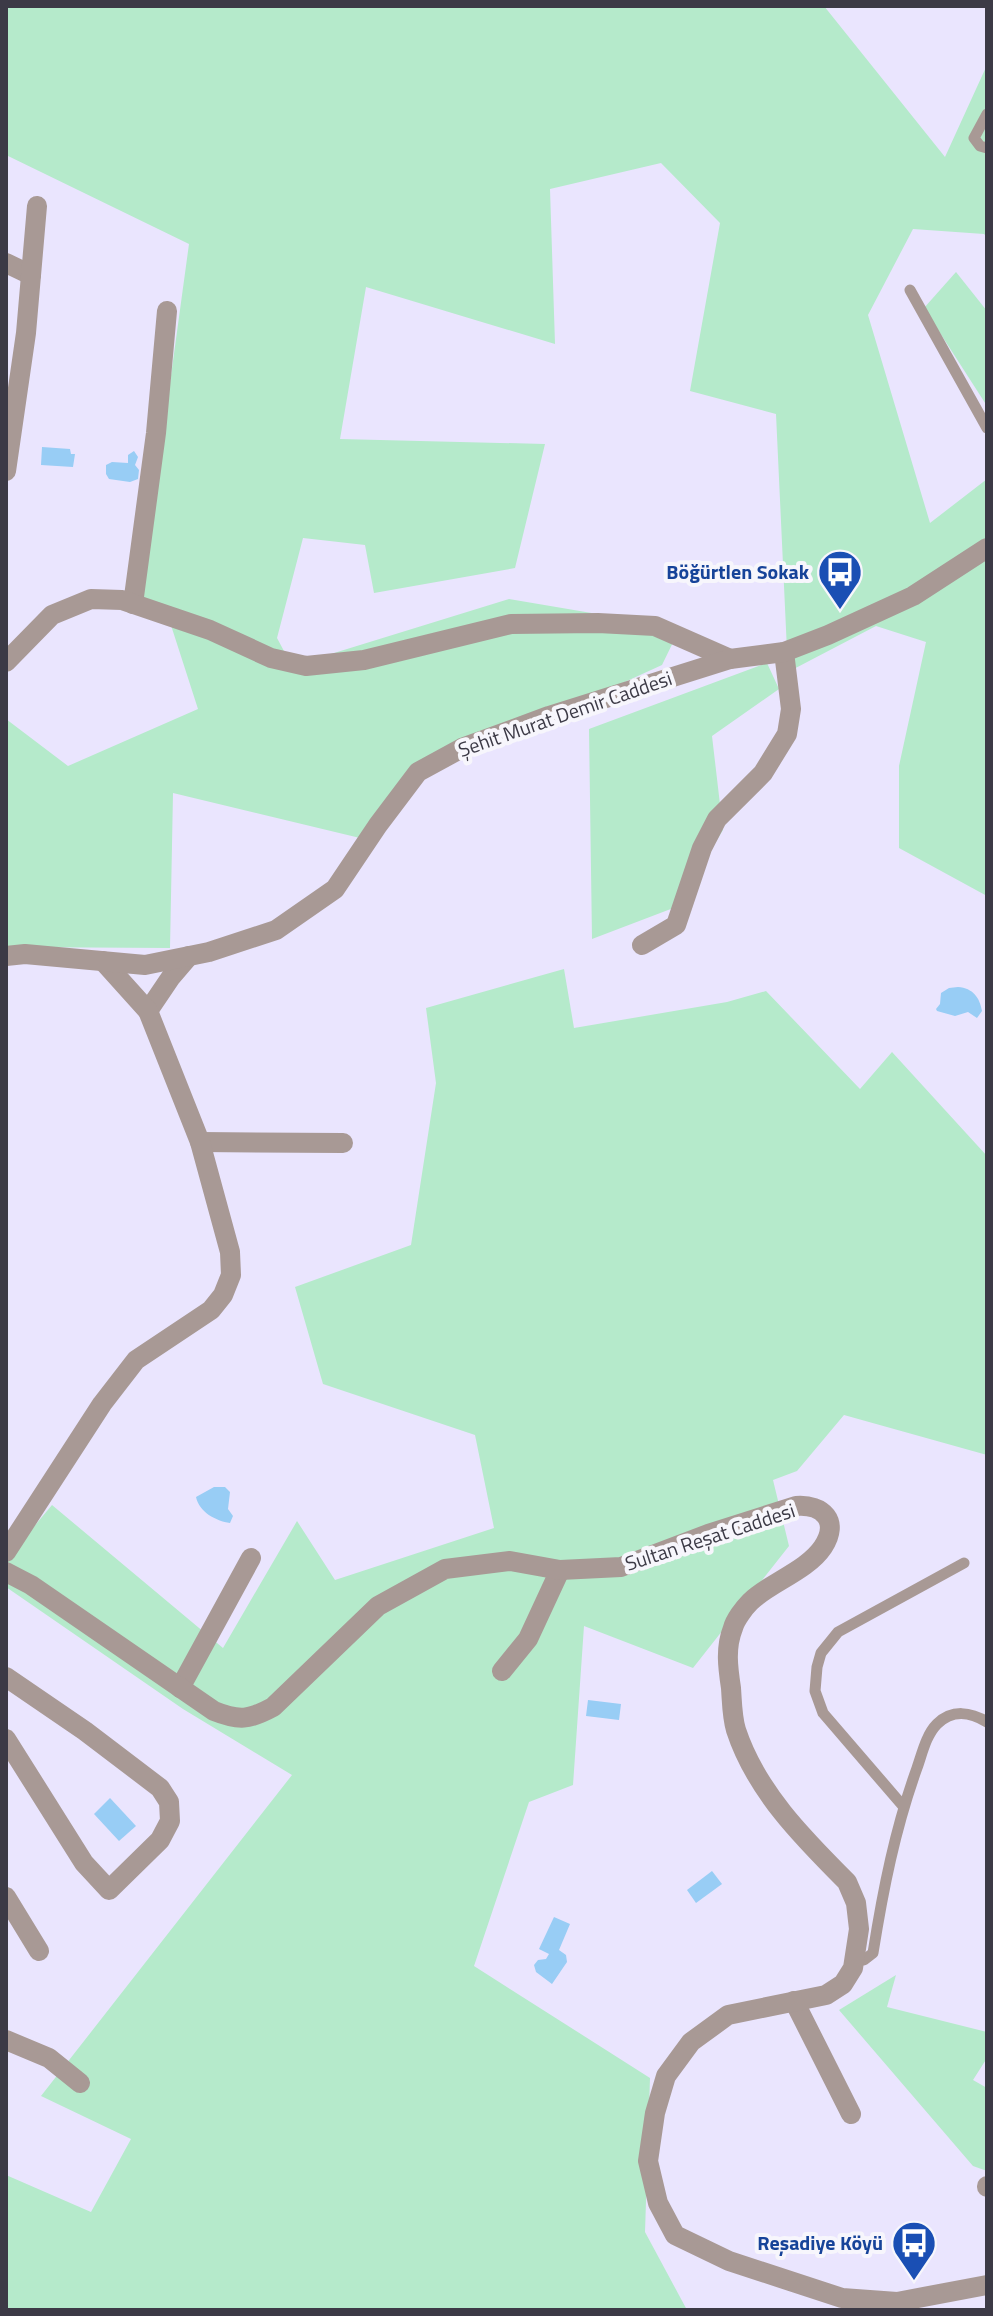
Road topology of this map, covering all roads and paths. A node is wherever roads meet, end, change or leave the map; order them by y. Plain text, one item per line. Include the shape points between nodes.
1 (987, 114) edge
2 (987, 148) edge
3 (37, 206) dead end
4 (6, 263) edge
5 (31, 275) junction
6 (910, 290) dead end
7 (167, 311) dead end
8 (987, 428) edge
9 (6, 471) edge
10 (987, 548) edge
11 (133, 604) junction
12 (784, 652) junction
13 (730, 659) junction
14 (6, 662) edge
15 (642, 945) dead end
16 (6, 956) edge
17 (189, 956) junction
18 (103, 961) junction
19 (148, 1011) junction
20 (200, 1142) junction
21 (343, 1143) dead end
22 (6, 1552) edge
23 (251, 1558) dead end
24 (964, 1563) dead end
25 (560, 1570) junction
26 (6, 1572) edge
27 (502, 1671) dead end
28 (6, 1677) edge
29 (180, 1688) junction
30 (987, 1722) edge
31 (6, 1739) edge
32 (903, 1806) junction
33 (6, 1897) edge
34 (39, 1951) dead end
35 (855, 1959) junction
36 (794, 2001) junction
37 (6, 2040) edge
38 (80, 2083) dead end
39 (851, 2114) dead end
40 (987, 2285) edge
41 (825, 2301) edge
42 (885, 2306) edge

1 - 2 lane via 974,138
3 - 5 street
4 - 5 street
5 - 9 street
6 - 8 lane
7 - 11 street
10 - 12 street, Şehit Murat Demir Caddesi via 913,596
11 - 13 street via 271,658 306,666 364,660 511,624 655,626
11 - 14 street via 91,599 60,610
12 - 13 street, Şehit Murat Demir Caddesi
12 - 15 street via 791,709 787,734 763,773 717,819 676,925
13 - 17 street, Şehit Murat Demir Caddesi via 549,716 462,748 418,772 335,889 276,930
16 - 18 street, Şehit Murat Demir Caddesi
17 - 18 street, Şehit Murat Demir Caddesi via 145,965
17 - 19 street
18 - 19 street
19 - 20 street
20 - 21 street
20 - 22 street via 230,1252 231,1275 223,1295 211,1310 136,1360
23 - 29 street
24 - 32 lane via 838,1632 817,1667 815,1691 823,1713
25 - 27 street via 528,1639
25 - 29 street, Sultan Reşat Caddesi via 510,1561 445,1569 378,1606 273,1707 253,1718 231,1718
25 - 35 street, Sultan Reşat Caddesi via 621,1567 796,1506 818,1508 829,1519 823,1548 750,1602 733,1626 727,1655 735,1728 751,1768 852,1892 858,1916
26 - 29 street, Sultan Reşat Caddesi
28 - 31 street via 160,1788 169,1802 170,1821 160,1840 109,1890 84,1863
30 - 32 lane via 962,1713 935,1726
32 - 35 lane via 873,1953
33 - 34 street
35 - 36 street, Sultan Reşat Caddesi via 850,1976 834,1991
36 - 39 street
36 - 41 street, Sultan Reşat Caddesi via 728,2015 691,2042 666,2076 648,2161 658,2203 675,2235
37 - 38 street via 49,2058
40 - 42 street, Sultan Reşat Caddesi
41 - 42 street, Sultan Reşat Caddesi via 842,2298

